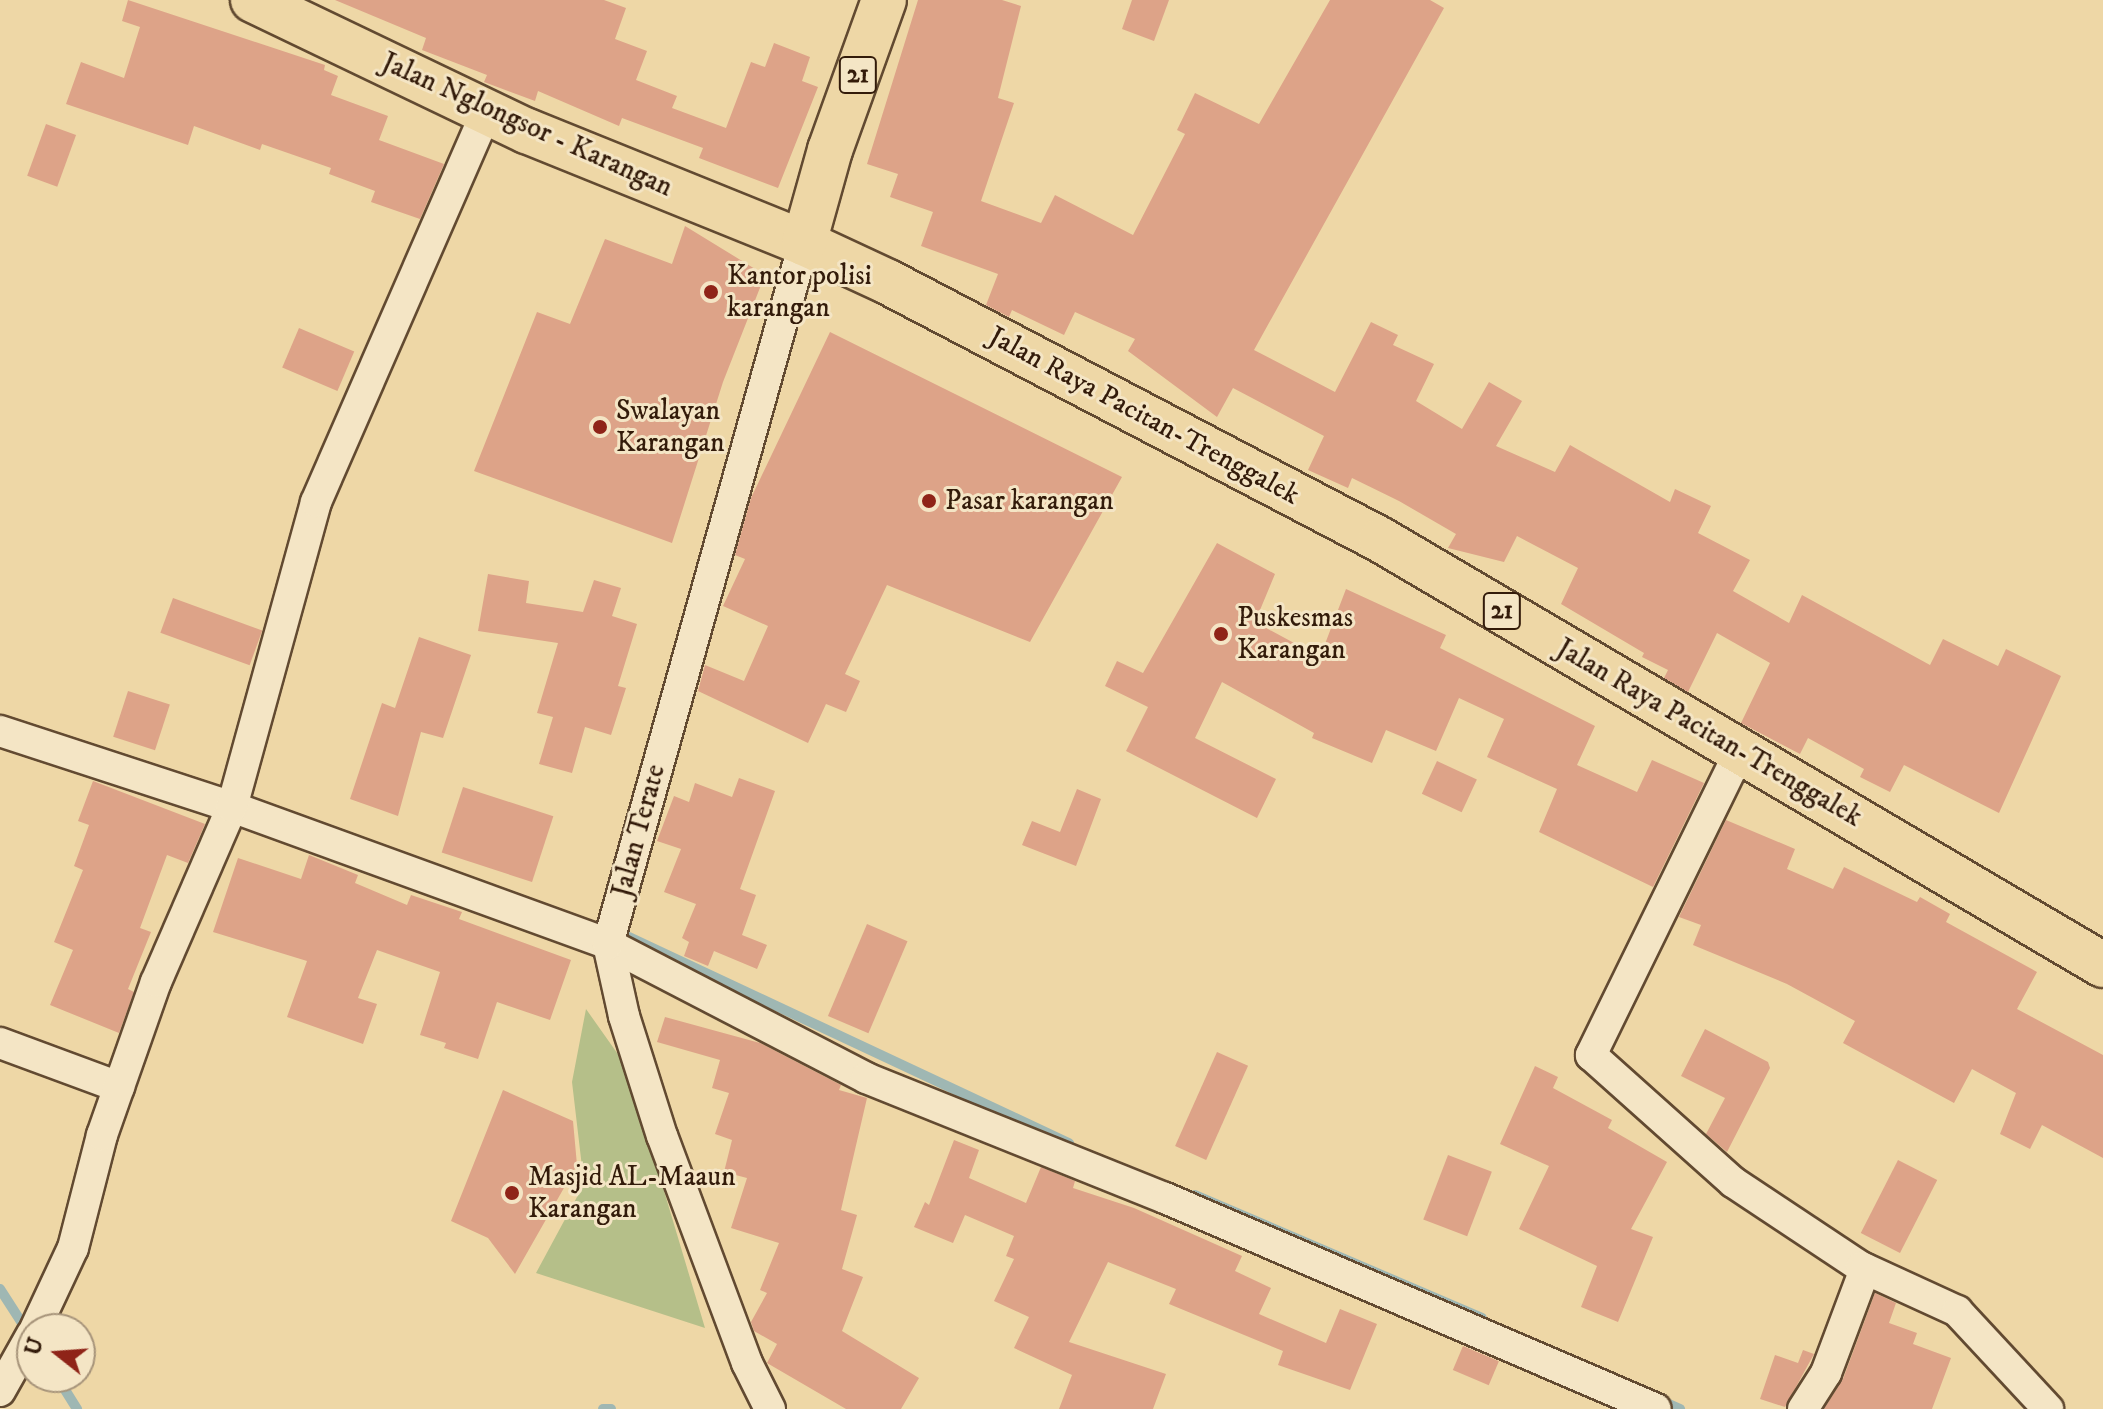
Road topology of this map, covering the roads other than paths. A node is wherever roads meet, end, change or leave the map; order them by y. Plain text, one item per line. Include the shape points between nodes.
1 (253, 0) edge
2 (884, 0) edge
3 (486, 112) junction
4 (804, 243) junction
5 (0, 731) edge
6 (1740, 751) junction
7 (232, 807) junction
8 (608, 944) junction
9 (2103, 965) edge
10 (0, 1043) edge
11 (119, 1087) junction
12 (1865, 1269) junction
13 (42, 1313) edge
14 (16, 1362) edge
15 (3, 1385) edge
16 (770, 1409) edge
17 (1656, 1409) edge
18 (1803, 1409) edge
19 (2048, 1409) edge

1 - 3 highway, Jalan Nglongsor - Karangan
2 - 4 highway, 21 via 830,150
3 - 4 highway, Jalan Nglongsor - Karangan
3 - 7 street via 316,502
4 - 6 highway, Jalan Raya Pacitan-Trenggalek / 21 via 1381,540
4 - 8 street, Jalan Terate
5 - 7 street
6 - 9 highway, Jalan Raya Pacitan-Trenggalek / 21
6 - 12 street via 1591,1055 1733,1182
7 - 8 street
7 - 11 street via 156,982
8 - 16 street, Jalan Terate via 624,1016 662,1136 747,1363
8 - 17 street via 866,1078 1165,1198
10 - 11 street
11 - 13 street via 64,1270
12 - 18 street via 1826,1373
12 - 19 street via 1957,1311
14 - 15 street

